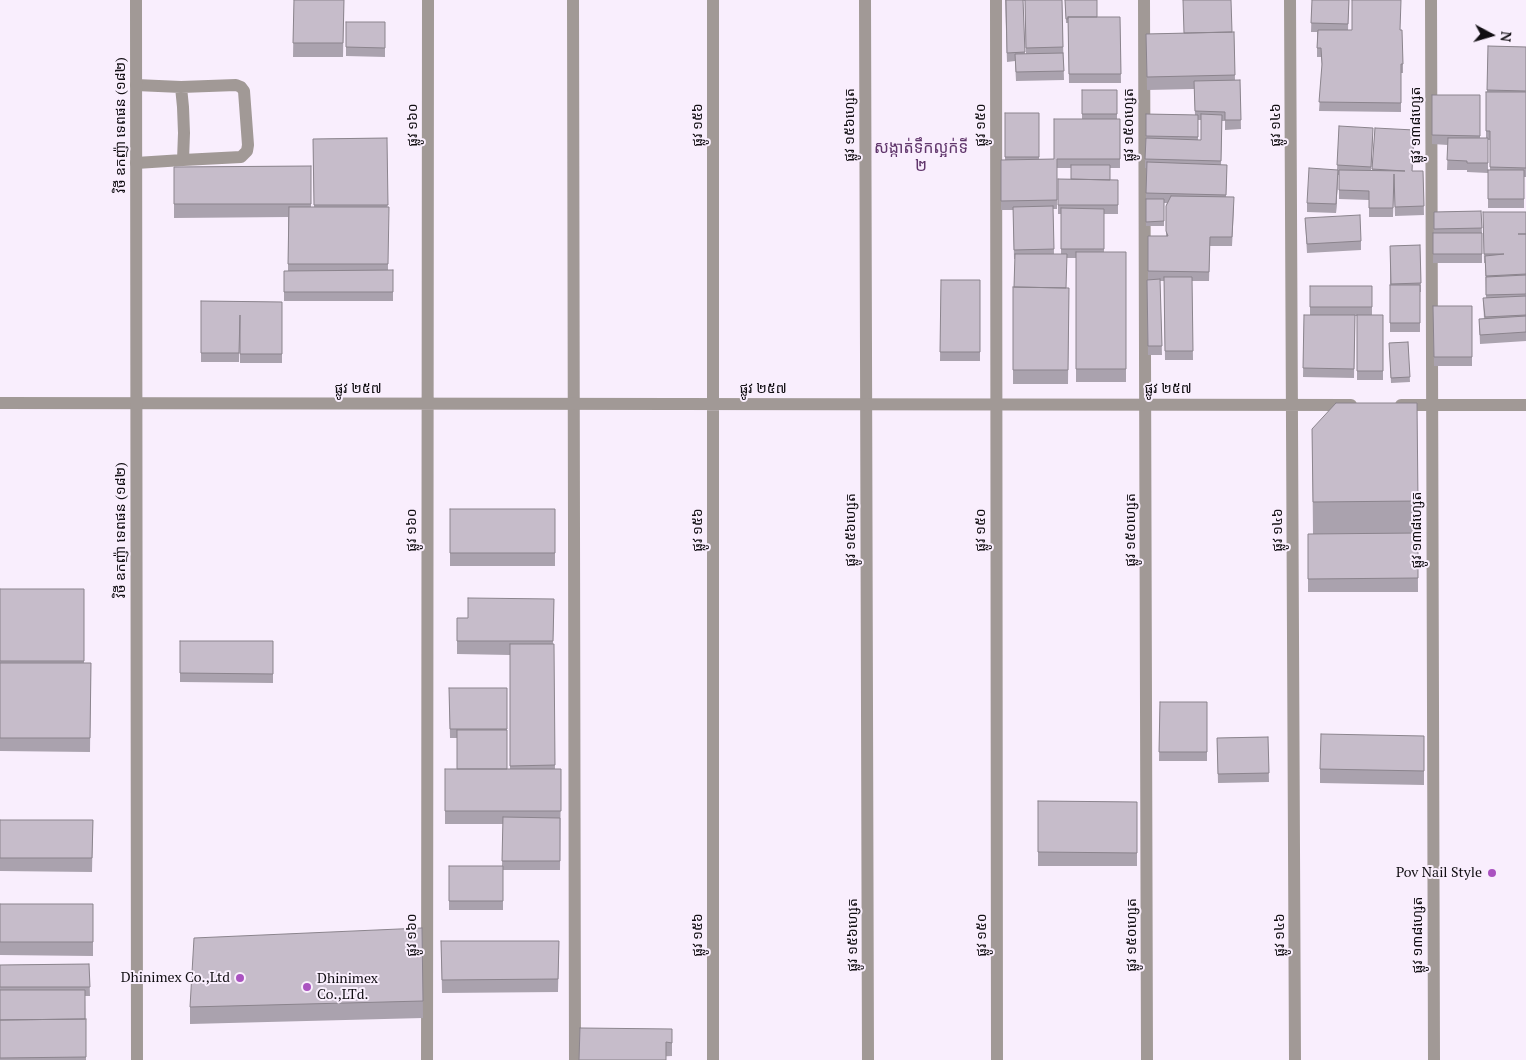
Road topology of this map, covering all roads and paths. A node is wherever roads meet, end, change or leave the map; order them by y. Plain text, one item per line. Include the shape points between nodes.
1 (136, 0) edge
2 (428, 0) edge
3 (573, 0) edge
4 (712, 0) edge
5 (865, 0) edge
6 (996, 0) edge
7 (1144, 0) edge
8 (1290, 0) edge
9 (1431, 0) edge
10 (136, 86) junction
11 (181, 87) junction
12 (183, 160) junction
13 (136, 163) junction
14 (0, 403) edge
15 (136, 403) junction
16 (428, 404) junction
17 (574, 404) junction
18 (713, 404) junction
19 (866, 404) junction
20 (996, 404) junction
21 (1145, 404) junction
22 (1293, 405) junction
23 (1362, 405) edge
24 (1392, 405) edge
25 (1432, 405) junction
26 (1526, 405) edge
27 (137, 1060) edge
28 (427, 1060) edge
29 (575, 1060) edge
30 (714, 1060) edge
31 (868, 1060) edge
32 (998, 1060) edge
33 (1147, 1060) edge
34 (1296, 1060) edge
35 (1434, 1060) edge

1 - 10 street, វិថី ឧកញ៉ា ទេពផន (១៨២)
2 - 16 street, ផ្លូវ ១៦០
3 - 17 street
4 - 18 street, ផ្លូវ ១៥៦
5 - 19 street, ផ្លូវ ១៥៦ហ្សេត
6 - 20 street, ផ្លូវ ១៥០
7 - 21 street, ផ្លូវ ១៥០ហ្សេត
8 - 22 street, ផ្លូវ ១៤៦
9 - 25 street, ផ្លូវ ១៣៨ហ្សេត
10 - 11 street
10 - 13 street, វិថី ឧកញ៉ា ទេពផន (១៨២)
11 - 12 street
11 - 12 street via 241,87 248,145 241,157
12 - 13 street
13 - 15 street, វិថី ឧកញ៉ា ទេពផន (១៨២)
14 - 15 street, ផ្លូវ ២៥៧
15 - 16 street, ផ្លូវ ២៥៧
15 - 27 street, វិថី ឧកញ៉ា ទេពផន (១៨២)
16 - 17 street, ផ្លូវ ២៥៧
16 - 28 street, ផ្លូវ ១៦០
17 - 18 street, ផ្លូវ ២៥៧
17 - 29 street
18 - 19 street, ផ្លូវ ២៥៧
18 - 30 street, ផ្លូវ ១៥៦
19 - 20 street, ផ្លូវ ២៥៧
19 - 31 street, ផ្លូវ ១៥៦ហ្សេត
20 - 21 street, ផ្លូវ ២៥៧
20 - 32 street, ផ្លូវ ១៥០
21 - 22 street, ផ្លូវ ២៥៧
21 - 33 street, ផ្លូវ ១៥០ហ្សេត
22 - 23 street, ផ្លូវ ២៥៧
22 - 34 street, ផ្លូវ ១៤៦
24 - 25 street
25 - 26 street
25 - 35 street, ផ្លូវ ១៣៨ហ្សេត

